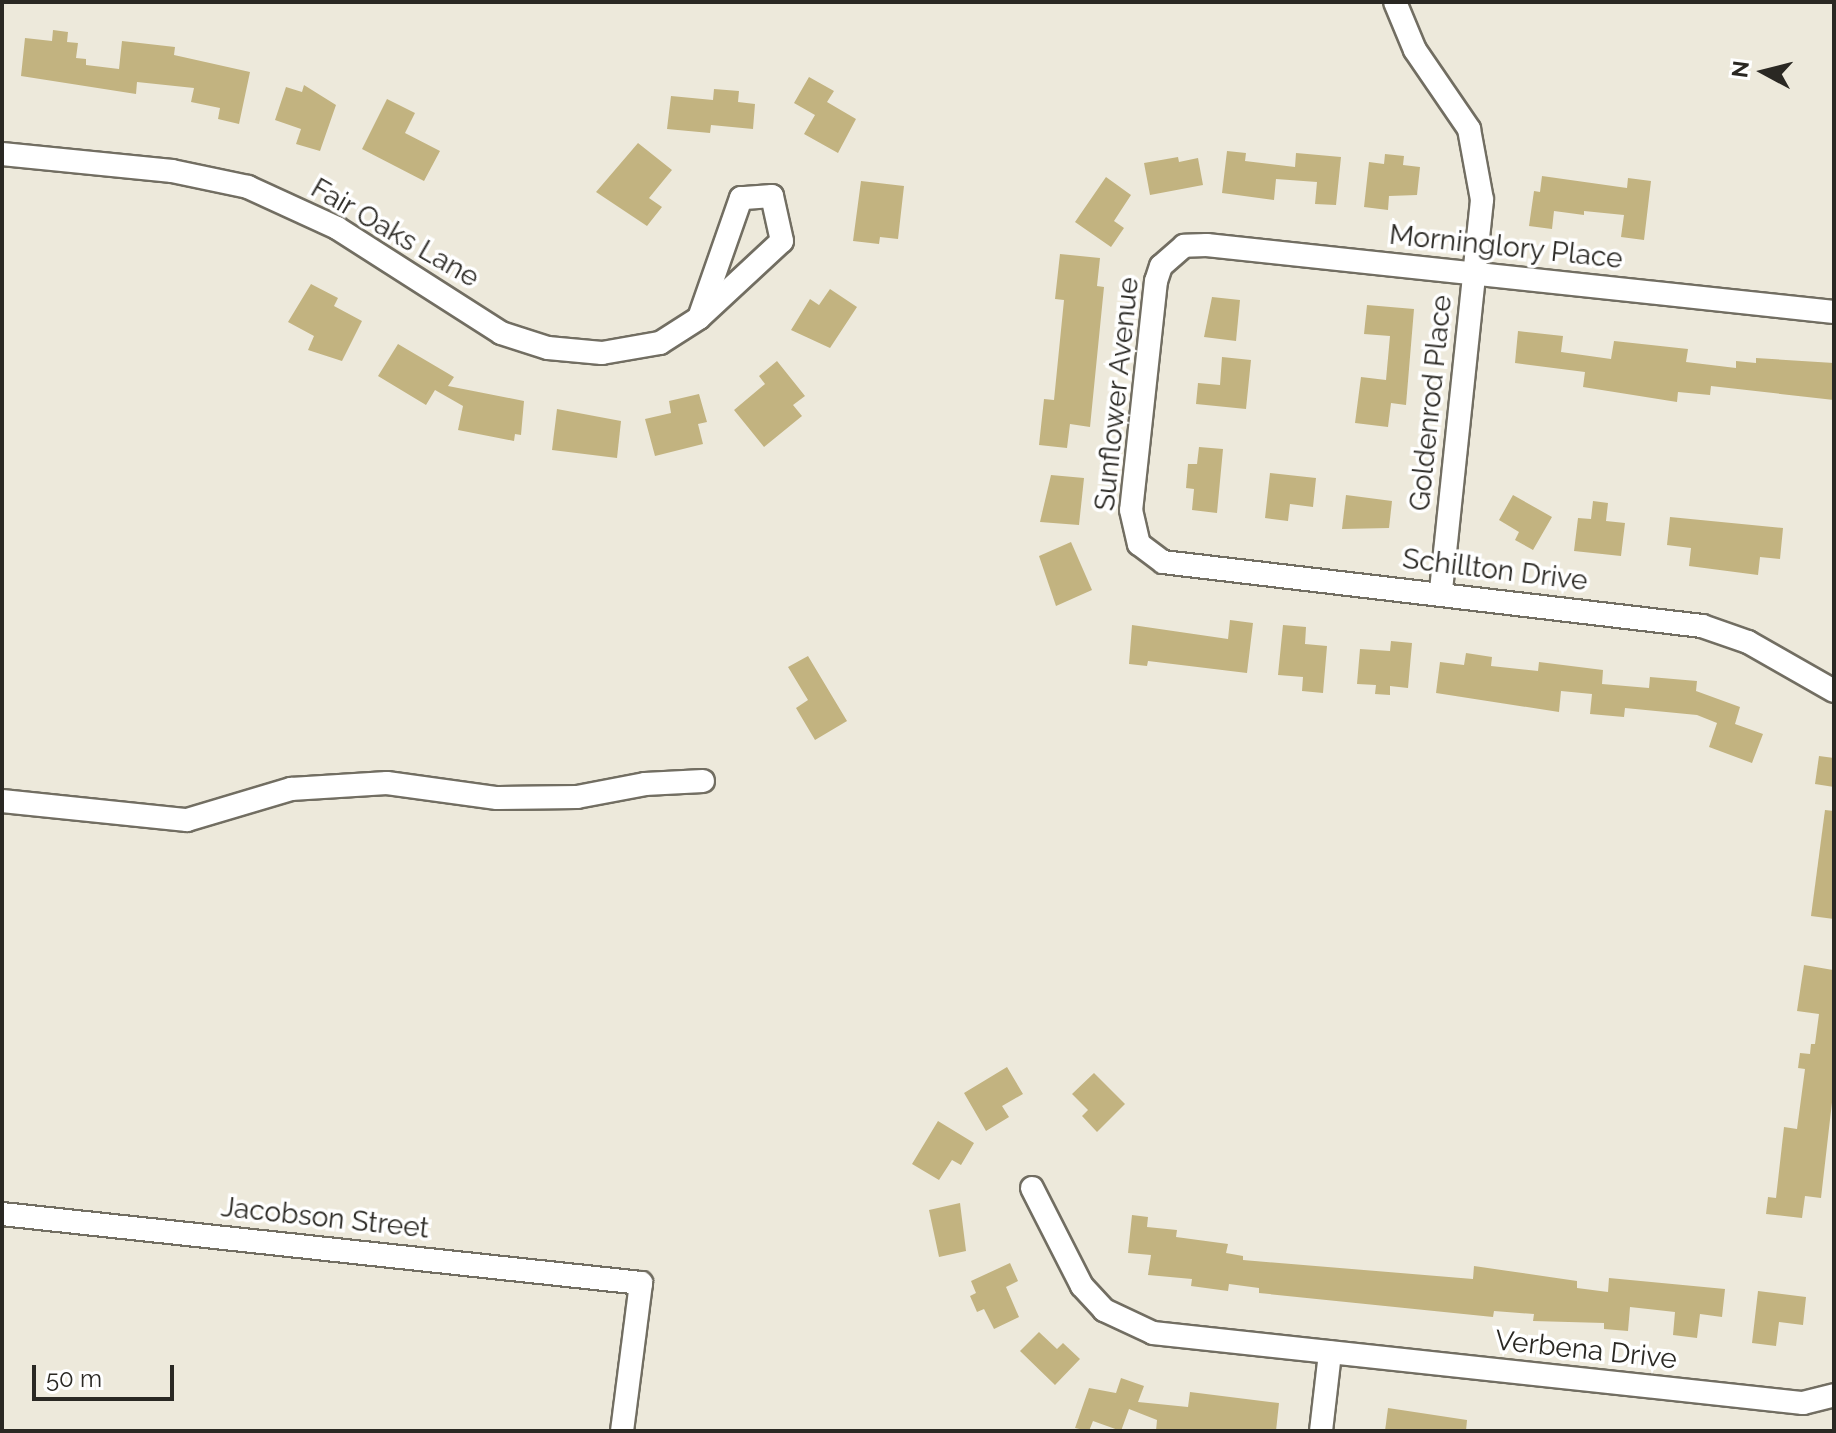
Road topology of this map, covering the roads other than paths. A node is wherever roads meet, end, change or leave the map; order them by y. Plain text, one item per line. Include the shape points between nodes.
1 (1395, 2) edge
2 (2, 154) edge
3 (1173, 253) joint
4 (1476, 273) junction
5 (1834, 312) edge
6 (699, 318) junction
7 (1139, 544) joint
8 (1441, 593) junction
9 (1834, 691) edge
10 (703, 781) dead end
11 (2, 801) edge
12 (1032, 1188) dead end
13 (2, 1214) edge
14 (1330, 1353) junction
15 (1834, 1395) edge
16 (622, 1431) edge
17 (1321, 1431) edge

1 - 4 street, Goldenrod Place via 1415,50 1469,129 1482,200
2 - 6 street, Fair Oaks Lane via 172,171 248,187 337,228 501,333 548,348 602,353 660,343
3 - 4 street, Morninglory Place via 1207,245
3 - 7 street, Sunflower Avenue via 1156,281 1131,510
4 - 5 street, Morninglory Place
4 - 8 street, Goldenrod Place
6 - 6 street, Fair Oaks Lane via 782,241 772,196 741,198
7 - 8 street, Schillton Drive via 1163,562
8 - 9 street, Schillton Drive via 1702,626 1748,642
10 - 11 street via 645,784 577,797 497,798 387,783 291,789 187,820
12 - 14 street, Verbena Drive via 1073,1274 1120,1319 1169,1337
13 - 16 street, Jacobson Street via 641,1283
14 - 15 street, Verbena Drive via 1803,1403
14 - 17 street

